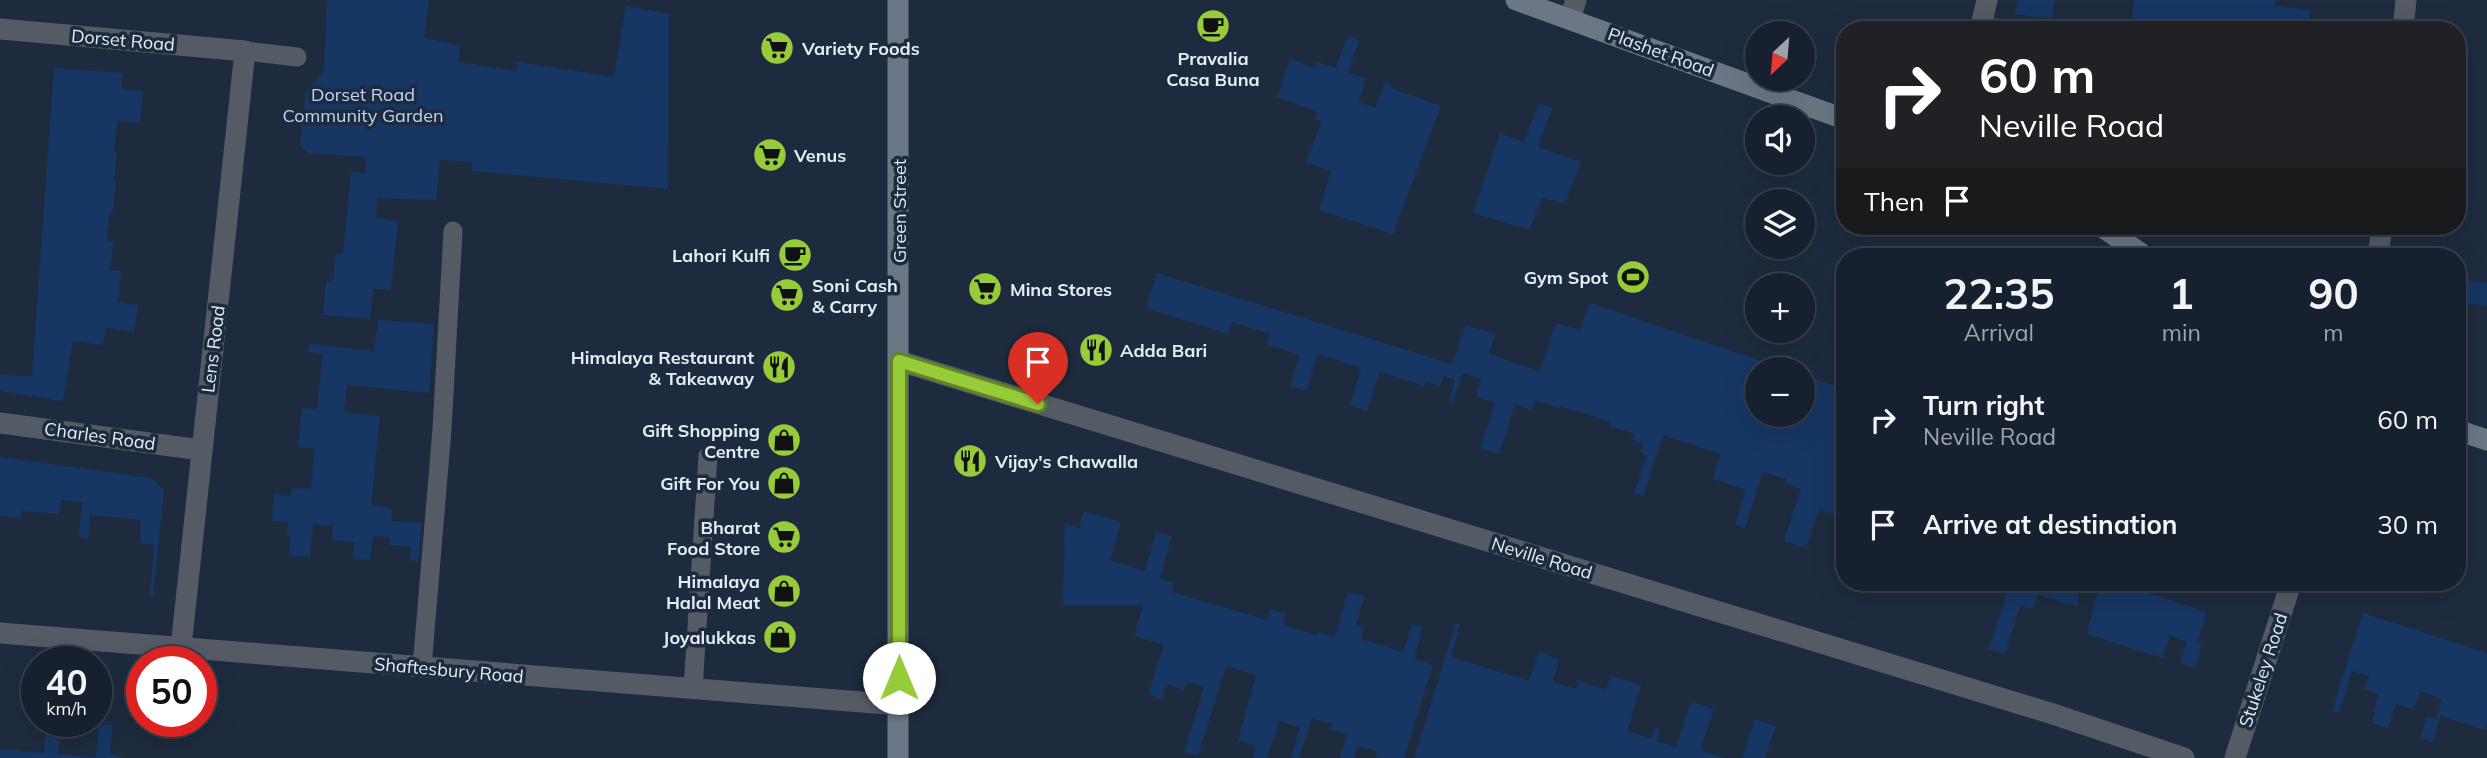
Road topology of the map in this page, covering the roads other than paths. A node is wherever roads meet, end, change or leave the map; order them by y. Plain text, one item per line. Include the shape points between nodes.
1 (898, 0) edge
2 (1516, 0) edge
3 (1987, 0) edge
4 (2406, 0) edge
5 (1573, 9) edge
6 (1982, 21) edge
7 (2404, 21) edge
8 (0, 29) edge
9 (245, 51) junction
10 (297, 57) dead end
11 (1836, 116) edge
12 (453, 231) dead end
13 (2114, 235) edge
14 (2133, 248) edge
15 (899, 361) junction
16 (0, 423) edge
17 (2466, 433) edge
18 (2487, 440) edge
19 (201, 450) junction
20 (708, 456) dead end
21 (2288, 591) edge
22 (0, 633) edge
23 (157, 646) edge
24 (181, 646) edge
25 (217, 651) edge
26 (422, 667) junction
27 (693, 689) junction
28 (899, 705) junction
29 (898, 758) edge
30 (2184, 758) edge
31 (2235, 758) edge

1 - 15 main road, Green Street
2 - 5 main road, Plashet Road
3 - 6 street
4 - 7 street
5 - 11 main road, Plashet Road
8 - 9 street, Dorset Road
9 - 10 lane
9 - 19 street, Lens Road
12 - 26 lane
13 - 14 main road
15 - 28 main road, Green Street
15 - 30 street, Neville Road
16 - 19 street, Charles Road
17 - 18 main road
19 - 24 street, Lens Road
20 - 27 lane
21 - 31 street, Stukeley Road
22 - 23 street, Shaftesbury Road
25 - 26 street, Shaftesbury Road
26 - 27 street, Shaftesbury Road
27 - 28 street, Shaftesbury Road
28 - 29 main road, Green Street

